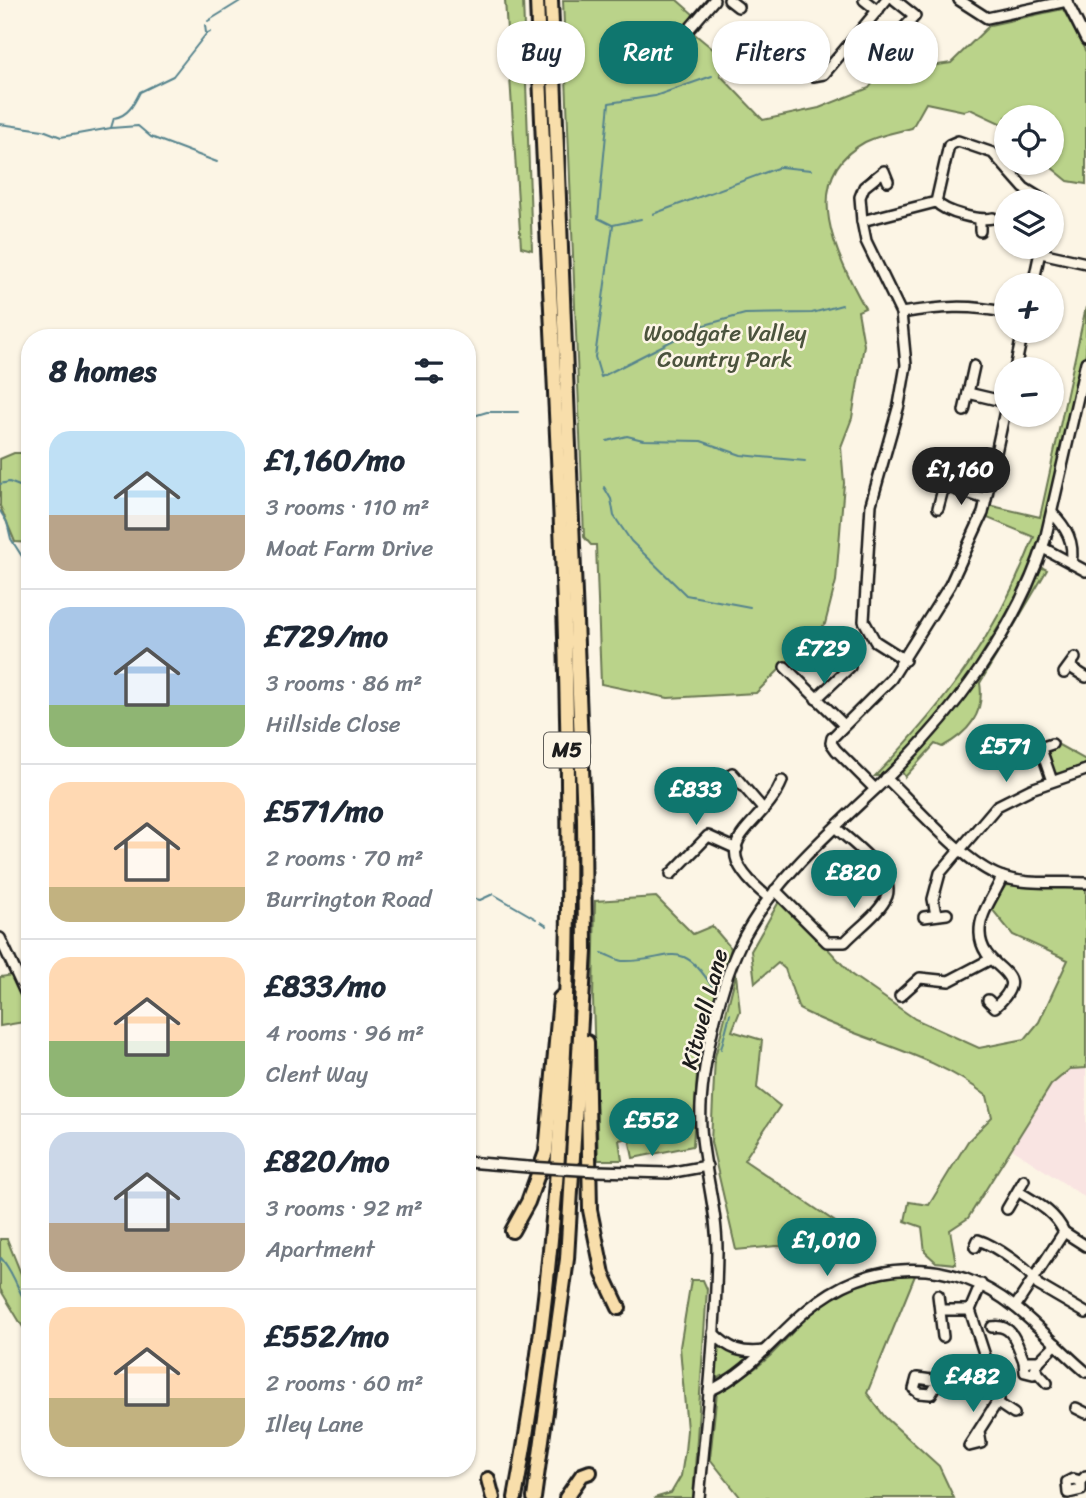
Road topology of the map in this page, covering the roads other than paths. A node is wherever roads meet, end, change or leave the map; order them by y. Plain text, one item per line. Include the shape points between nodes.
1 (537, 0) edge
2 (551, 0) edge
3 (714, 0) edge
4 (729, 0) edge
5 (864, 0) edge
6 (886, 0) edge
7 (895, 0) edge
8 (959, 0) edge
9 (1067, 1) edge
10 (738, 7) dead end
11 (878, 11) junction
12 (696, 21) edge
13 (870, 21) edge
14 (910, 21) edge
15 (1086, 40) edge
16 (844, 52) edge
17 (830, 68) edge
18 (888, 181) dead end
19 (1026, 189) edge
20 (936, 202) junction
21 (993, 218) dead end
22 (980, 219) junction
23 (862, 221) junction
24 (980, 231) dead end
25 (1064, 257) edge
26 (1086, 263) edge
27 (994, 310) edge
28 (901, 313) junction
29 (1086, 362) edge
30 (974, 366) dead end
31 (1084, 375) edge
32 (968, 393) junction
33 (994, 401) edge
34 (964, 411) dead end
35 (1001, 427) edge
36 (948, 471) dead end
37 (944, 486) junction
38 (986, 499) junction
39 (938, 508) dead end
40 (1052, 513) junction
41 (1042, 548) junction
42 (1071, 562) junction
43 (1086, 572) edge
44 (1075, 658) dead end
45 (905, 660) junction
46 (785, 667) dead end
47 (849, 667) dead end
48 (1086, 677) edge
49 (816, 699) junction
50 (844, 725) junction
51 (1052, 744) dead end
52 (1086, 770) edge
53 (732, 773) dead end
54 (886, 778) junction
55 (782, 781) dead end
56 (1052, 781) junction
57 (875, 789) junction
58 (763, 809) junction
59 (836, 828) junction
60 (958, 848) junction
61 (737, 849) junction
62 (671, 874) dead end
63 (1002, 877) junction
64 (1086, 883) edge
65 (772, 894) junction
66 (569, 895) junction
67 (947, 914) dead end
68 (936, 915) junction
69 (924, 917) dead end
70 (0, 938) edge
71 (584, 951) junction
72 (989, 960) junction
73 (21, 984) edge
74 (900, 996) dead end
75 (988, 1000) dead end
76 (476, 1163) edge
77 (707, 1166) junction
78 (1024, 1180) dead end
79 (1018, 1192) junction
80 (1007, 1209) dead end
81 (512, 1231) dead end
82 (1064, 1233) junction
83 (978, 1239) dead end
84 (1086, 1246) edge
85 (1034, 1277) junction
86 (981, 1284) junction
87 (938, 1295) dead end
88 (1015, 1307) junction
89 (619, 1308) dead end
90 (941, 1310) junction
91 (970, 1310) junction
92 (1086, 1313) edge
93 (992, 1327) dead end
94 (713, 1333) junction
95 (943, 1337) dead end
96 (1056, 1344) junction
97 (764, 1351) junction
98 (987, 1360) junction
99 (1024, 1361) junction
100 (1039, 1361) junction
101 (1036, 1371) junction
102 (1086, 1372) edge
103 (939, 1381) dead end
104 (1047, 1383) dead end
105 (709, 1391) junction
106 (999, 1404) junction
107 (1076, 1408) dead end
108 (1086, 1413) edge
109 (1014, 1414) dead end
110 (979, 1431) dead end
111 (590, 1472) dead end
112 (488, 1479) dead end
113 (493, 1498) edge
114 (515, 1498) edge
115 (534, 1498) edge
116 (566, 1498) edge
117 (699, 1498) edge

1 - 66 highway, M5 via 566,710
2 - 71 highway, M5 via 583,791
3 - 12 street
4 - 10 street
5 - 11 street
6 - 11 street
7 - 14 street via 915,16
8 - 9 street via 987,18
9 - 15 street
11 - 13 street
16 - 17 street
18 - 23 street via 884,171 864,187
19 - 20 street via 993,153 958,141 949,145
20 - 22 street via 944,210
20 - 23 street
21 - 22 street
22 - 24 street
23 - 28 street via 866,241
25 - 26 street
27 - 28 street via 945,305
28 - 45 street via 906,365 871,503 864,621 876,641
29 - 31 street, Kitwell Lane
30 - 32 street
31 - 40 street, Kitwell Lane
32 - 33 street
32 - 34 street
35 - 38 street
36 - 37 street
37 - 38 street
37 - 39 street
38 - 45 street via 950,585
40 - 41 street, Kitwell Lane
40 - 42 street via 1063,523 1072,544
41 - 42 street
41 - 54 street, Kitwell Lane via 1006,623 960,697
42 - 43 street
44 - 48 street via 1067,670
45 - 50 street
46 - 49 street
47 - 49 street
49 - 50 street
50 - 57 street via 832,738 836,750
51 - 56 street via 1036,750
52 - 56 street
53 - 58 street
54 - 57 street, Kitwell Lane
54 - 60 street
55 - 58 street
56 - 60 street via 997,806
57 - 59 street, Kitwell Lane
58 - 61 street via 745,827
59 - 65 street, Kitwell Lane
59 - 65 street via 882,872 888,886 884,901 845,942 827,942
60 - 63 street
60 - 68 street via 934,885
61 - 62 street via 708,835
61 - 65 street via 743,875
63 - 64 street
63 - 72 street via 980,923 981,942
65 - 77 street, Kitwell Lane via 744,937 708,1049 701,1128
66 - 81 highway via 546,1152
66 - 114 highway, M5 via 567,1024 556,1190 541,1333
67 - 68 street
68 - 69 street
70 - 73 street
71 - 89 highway via 590,1210 603,1274
71 - 115 highway, M5 via 567,1259
72 - 74 street via 949,981 920,978
72 - 75 street via 1013,982 1010,994 995,1007
76 - 77 street, bridge via 668,1173
77 - 94 street, Kitwell Lane via 717,1238
78 - 79 street
79 - 80 street
79 - 82 street via 1046,1208
82 - 84 street
82 - 85 street
83 - 85 street via 995,1245
85 - 88 street
85 - 92 street via 1038,1285
86 - 88 street
86 - 91 street
86 - 97 street via 919,1267 869,1274 808,1310
87 - 90 street
88 - 96 street
90 - 91 street
90 - 95 street
91 - 98 street
93 - 99 street via 1003,1327 1016,1338
94 - 97 street via 741,1352
94 - 105 street, Kitwell Lane
96 - 100 street
96 - 102 street
97 - 105 street via 740,1375
98 - 103 street
98 - 106 street
99 - 100 street
99 - 101 street via 1025,1372
100 - 101 street
101 - 104 street
105 - 117 street, Kitwell Lane
106 - 109 street
106 - 110 street
107 - 108 street
111 - 116 highway via 582,1475
112 - 113 highway

